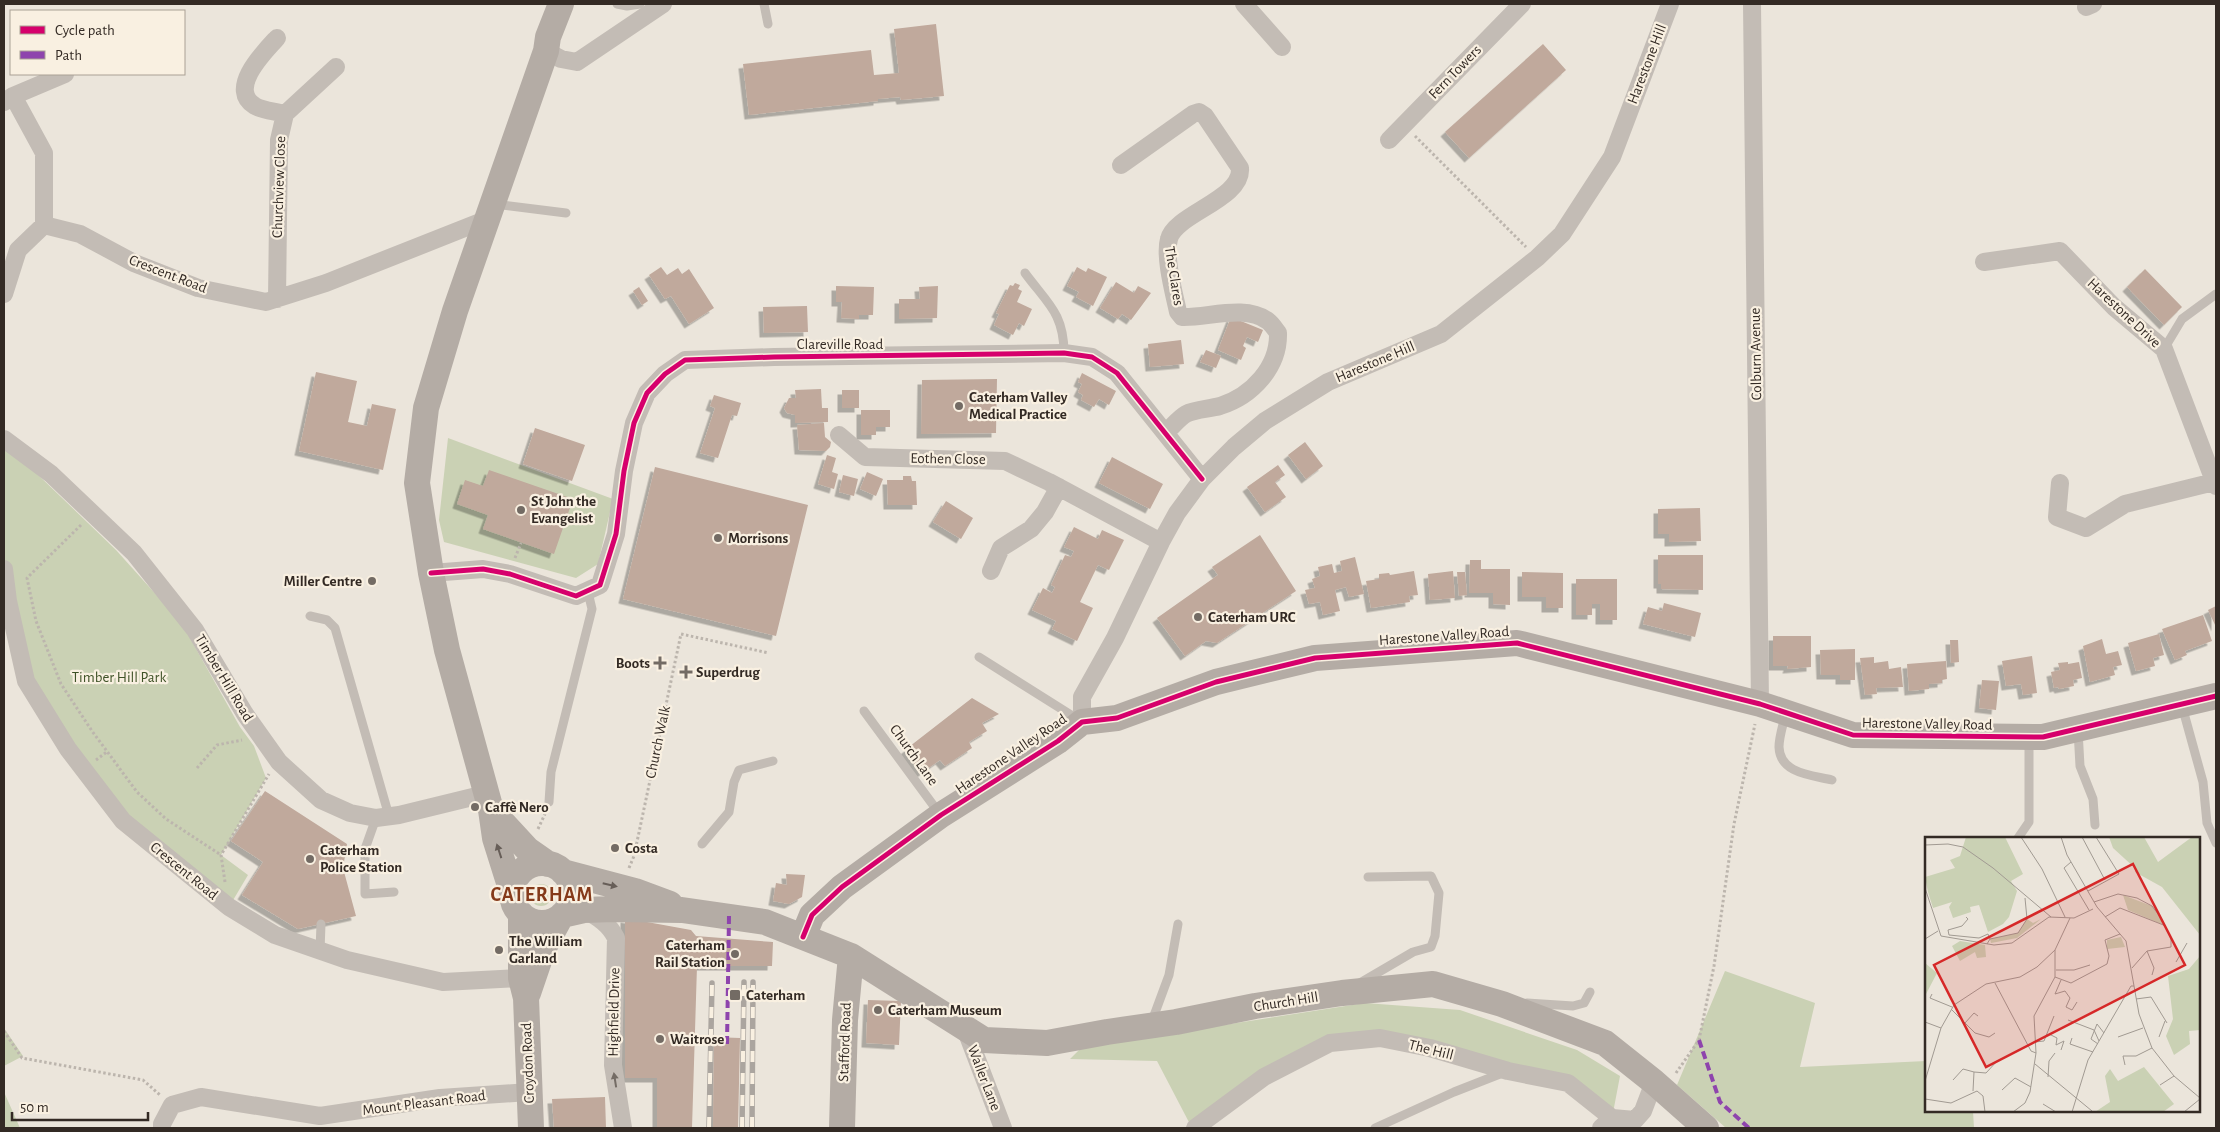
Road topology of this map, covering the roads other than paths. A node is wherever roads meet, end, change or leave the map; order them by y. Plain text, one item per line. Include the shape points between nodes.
1 (561, 4) edge
2 (617, 4) edge
3 (640, 4) edge
4 (663, 4) edge
5 (764, 4) edge
6 (1244, 4) edge
7 (1520, 4) edge
8 (1670, 4) edge
9 (1752, 4) edge
10 (768, 24) dead end
11 (277, 38) dead end
12 (1282, 47) dead end
13 (546, 51) junction
14 (336, 67) dead end
15 (63, 75) edge
16 (8, 99) edge
17 (285, 114) junction
18 (1389, 140) dead end
19 (1121, 164) dead end
20 (488, 212) junction
21 (566, 212) dead end
22 (44, 225) junction
23 (1984, 262) dead end
24 (1025, 273) dead end
25 (4, 294) edge
26 (2216, 294) edge
27 (277, 299) junction
28 (2164, 349) junction
29 (1064, 353) junction
30 (1166, 432) junction
31 (840, 435) dead end
32 (4, 440) edge
33 (1202, 479) junction
34 (2060, 484) dead end
35 (2215, 484) edge
36 (1059, 487) junction
37 (1161, 542) junction
38 (4, 569) edge
39 (991, 571) dead end
40 (431, 573) junction
41 (588, 592) junction
42 (310, 616) dead end
43 (978, 656) dead end
44 (2216, 696) edge
45 (1760, 704) junction
46 (2181, 704) junction
47 (864, 711) dead end
48 (1785, 713) junction
49 (1082, 722) junction
50 (2078, 728) junction
51 (2029, 738) junction
52 (773, 761) dead end
53 (1832, 780) dead end
54 (488, 802) junction
55 (549, 802) dead end
56 (941, 815) junction
57 (382, 817) junction
58 (2095, 825) dead end
59 (2019, 837) edge
60 (2216, 843) edge
61 (702, 844) dead end
62 (556, 868) junction
63 (1368, 878) dead end
64 (394, 892) dead end
65 (517, 903) junction
66 (682, 910) junction
67 (569, 914) junction
68 (321, 924) dead end
69 (1178, 924) dead end
70 (803, 937) junction
71 (320, 951) junction
72 (851, 956) junction
73 (524, 988) junction
74 (1590, 992) dead end
75 (1342, 993) junction
76 (1502, 1004) junction
77 (1150, 1026) junction
78 (964, 1027) junction
79 (1508, 1071) junction
80 (1659, 1086) junction
81 (529, 1092) junction
82 (321, 1122) edge
83 (1607, 1123) edge
84 (162, 1128) edge
85 (531, 1128) edge
86 (623, 1128) edge
87 (842, 1128) edge
88 (1003, 1128) edge
89 (1195, 1128) edge
90 (1375, 1128) edge
91 (1706, 1128) edge

1 - 13 main road
2 - 3 lane
4 - 13 street via 577,62 561,59
5 - 10 lane
6 - 12 street
7 - 18 street, Fern Towers
8 - 33 street, Harestone Hill via 1612,157 1562,234 1537,258 1441,334 1328,382 1265,421
9 - 45 street, Colburn Avenue
11 - 17 street via 254,65 244,89 246,98 254,106
13 - 20 main road
14 - 17 street
15 - 16 street
16 - 22 street via 44,153
17 - 27 street, Churchview Close via 279,140
19 - 30 street, The Clares via 1193,114 1199,112 1205,116 1240,168 1240,174 1239,180 1217,200 1176,227 1169,237 1167,248 1178,312 1182,317 1244,313 1267,320 1278,333 1279,345 1265,377 1245,394 1222,405 1186,414
20 - 21 lane
20 - 27 street, Crescent Road via 326,283
20 - 40 main road via 426,408 417,483
22 - 25 street via 18,250
22 - 27 street, Crescent Road via 80,234 134,263 198,288 266,302
23 - 28 street, Harestone Drive via 2060,251 2114,306
24 - 29 lane via 1061,321
26 - 28 lane via 2182,319
28 - 35 street, Harestone Drive
29 - 30 street, Clareville Road via 1092,356 1118,373
29 - 41 street, Clareville Road via 685,360 665,374 647,393 634,423 616,534 600,585
30 - 33 street, Clareville Road
31 - 36 street, Eothen Close via 865,457 1005,461
32 - 57 street, Timber Hill Road via 51,474 134,553 195,630 244,714 279,762 321,800 350,813
33 - 37 street, Harestone Hill
34 - 35 street, Harestone Drive via 2057,517 2086,528 2126,504
36 - 37 street, Eothen Close
36 - 39 street via 1046,512 1031,529 1001,548
37 - 49 street, Harestone Hill via 1115,638 1082,697
38 - 71 street, Crescent Road via 26,681 68,749 123,821 229,907 275,935
40 - 41 street via 484,569 510,574 576,596
40 - 54 main road via 447,650
41 - 55 lane via 592,610 551,772
42 - 57 lane via 327,620 334,628
43 - 49 lane
44 - 46 main road, Harestone Valley Road
45 - 48 main road, Harestone Valley Road
45 - 49 main road, Harestone Valley Road via 1517,643 1315,658 1216,682 1117,718
46 - 50 main road, Harestone Valley Road
46 - 60 lane via 2203,782 2207,823
47 - 56 lane, Church Lane
48 - 51 main road, Harestone Valley Road via 1853,735
48 - 53 lane via 1779,747 1782,758 1791,770
49 - 56 main road, Harestone Valley Road via 1058,741
50 - 51 main road, Harestone Valley Road
50 - 58 lane via 2080,766 2093,799
51 - 59 lane via 2029,822
52 - 61 lane via 739,770 729,812
54 - 57 street, Timber Hill Road
54 - 62 main road via 528,850
65 -> 54 main road via 495,838
56 - 70 main road, Harestone Valley Road via 835,893 812,915
57 - 64 lane via 365,848 364,894
62 - 65 main road via 539,863 522,871 514,884
62 -> 66 main road via 660,899
62 - 67 main road via 569,880 572,896
63 - 75 lane via 1431,876 1439,892 1435,936 1431,947 1413,952
65 - 67 main road via 527,919 544,923
65 - 73 main road, Croydon Road
66 - 67 main road
66 - 70 main road, Church Hill via 765,922
67 - 73 main road, Croydon Road via 543,949
86 -> 67 street, Highfield Drive via 613,1065 616,938 604,921
68 - 71 lane
69 - 77 lane via 1169,975
70 - 72 main road, Church Hill
71 - 73 street, Crescent Road via 443,982
72 - 78 main road, Church Hill
72 - 87 main road, Stafford Road via 845,1020
73 - 81 main road, Croydon Road
74 - 76 lane via 1584,1003 1573,1006
75 - 76 main road, Church Hill via 1433,984
75 - 77 main road, Church Hill
76 - 80 main road, Church Hill via 1605,1042
77 - 78 main road, Church Hill via 1047,1043 984,1040
78 - 88 street, Waller Lane
79 - 83 street, The Hill via 1568,1083
79 - 89 street, The Hill via 1430,1048 1380,1038 1330,1043 1264,1077
79 - 90 lane
80 - 83 street, The Hill via 1636,1120
80 - 91 main road, Church Hill
81 - 82 street, Mount Pleasant Road via 440,1098
81 - 85 main road, Croydon Road
82 - 84 street, Mount Pleasant Road via 201,1097 172,1106

